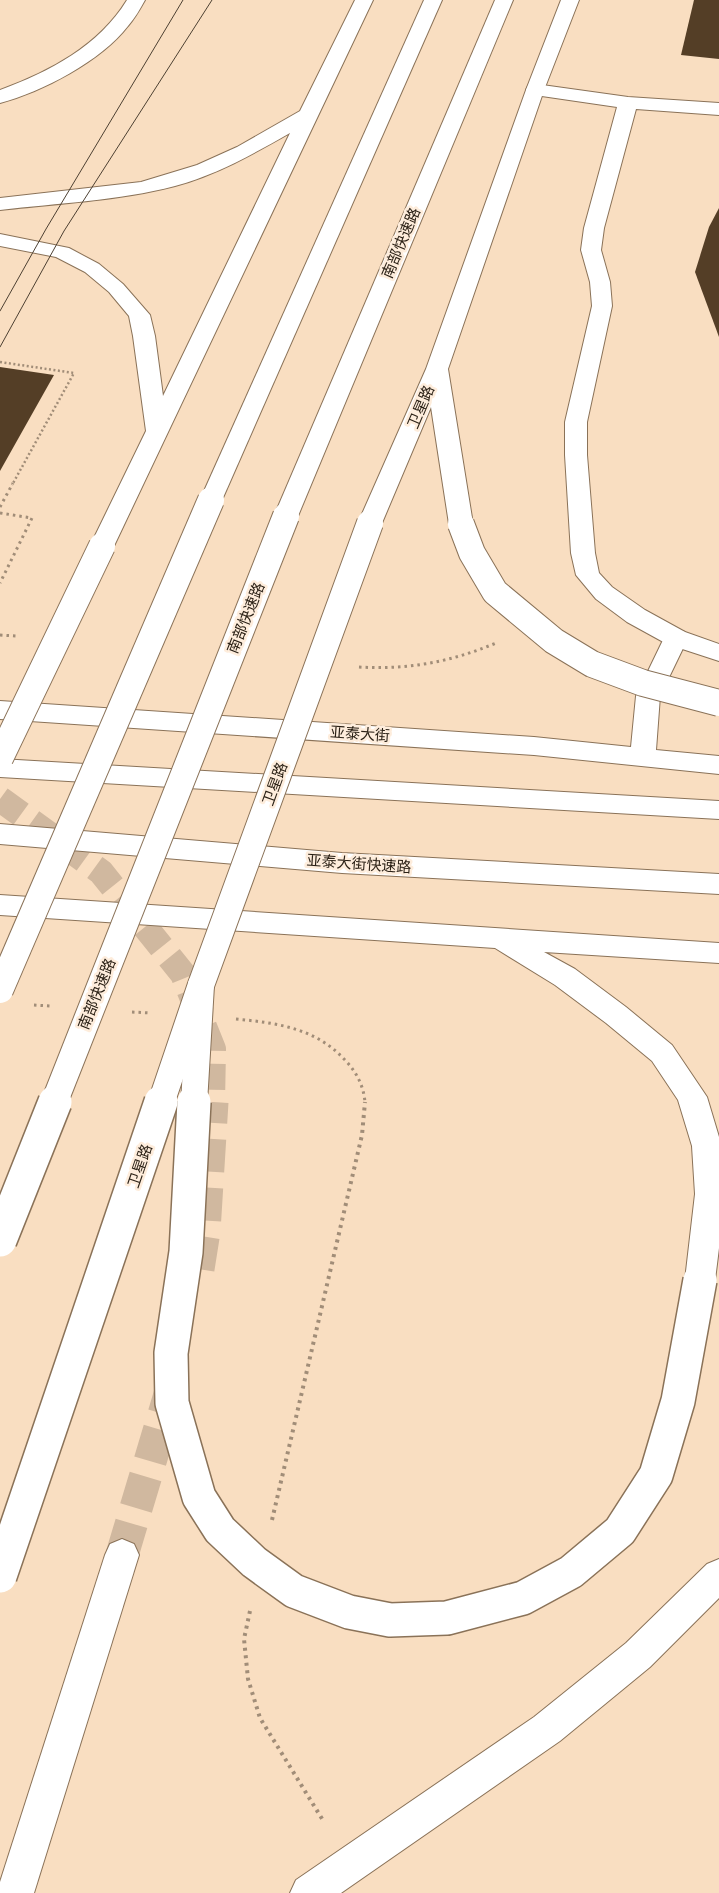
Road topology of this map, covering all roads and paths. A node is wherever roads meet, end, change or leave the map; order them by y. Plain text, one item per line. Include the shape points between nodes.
1 (136, 0) edge
2 (364, 0) edge
3 (434, 0) edge
4 (504, 0) edge
5 (570, 0) edge
6 (535, 90) junction
7 (0, 97) edge
8 (628, 103) junction
9 (719, 109) edge
10 (308, 114) junction
11 (0, 204) edge
12 (0, 240) edge
13 (0, 362) edge
14 (437, 369) junction
15 (156, 434) junction
16 (0, 506) edge
17 (0, 513) edge
18 (0, 583) edge
19 (676, 638) junction
20 (719, 652) edge
21 (719, 703) edge
22 (0, 710) edge
23 (0, 758) edge
24 (643, 758) junction
25 (719, 765) edge
26 (0, 768) edge
27 (719, 810) edge
28 (0, 834) edge
29 (719, 884) edge
30 (0, 905) edge
31 (500, 939) junction
32 (719, 953) edge
33 (201, 985) junction
34 (0, 990) edge
35 (29, 1005) dead end
36 (59, 1007) dead end
37 (128, 1012) dead end
38 (157, 1014) dead end
39 (226, 1019) dead end
40 (0, 1240) edge
41 (271, 1523) dead end
42 (122, 1555) tunnel mouth
43 (719, 1575) edge
44 (0, 1576) edge
45 (250, 1610) dead end
46 (324, 1822) dead end
47 (15, 1893) edge
48 (309, 1893) edge

1 - 7 main road via 120,25 87,55 34,84
2 - 10 main road
3 - 34 main road, bridge via 211,500
4 - 40 main road, 南部快速路, bridge via 286,516
5 - 6 main road, 卫星路
6 - 8 main road
6 - 14 main road, 卫星路
8 - 9 main road
8 - 19 main road via 591,250 600,282 602,306 576,422 580,524 588,575 604,593
10 - 11 main road via 244,150 170,182
10 - 15 main road
12 - 15 main road via 62,252 92,268 116,288 139,315
13 - 16 path via 74,374
14 - 21 main road, bridge via 461,524 472,553 495,592 554,641 592,664 643,683
14 - 33 main road, 卫星路, bridge via 370,523
15 - 23 main road, bridge
17 - 18 path via 32,518
19 - 20 main road
19 - 24 main road via 648,696
22 - 24 main road, 亚泰大街 via 534,746
24 - 25 main road, 亚泰大街
26 - 27 main road
28 - 29 main road, 亚泰大街快速路 via 342,863
30 - 31 main road
31 - 32 main road
31 - 33 main road, bridge via 565,977 662,1054 692,1097 707,1146 710,1194 700,1280 678,1401 656,1475 620,1531 571,1572 523,1598 447,1618 390,1620 348,1612 294,1591 254,1562 220,1530 199,1497 172,1403 171,1353 186,1252
33 - 44 main road, 卫星路, bridge
35 - 36 path
37 - 38 path
39 - 41 path via 275,1022 294,1026 322,1039 341,1054 356,1073 365,1098 362,1135
42 - 47 main road
43 - 48 main road via 638,1655 547,1729
45 - 46 path via 244,1639 248,1679 260,1718

